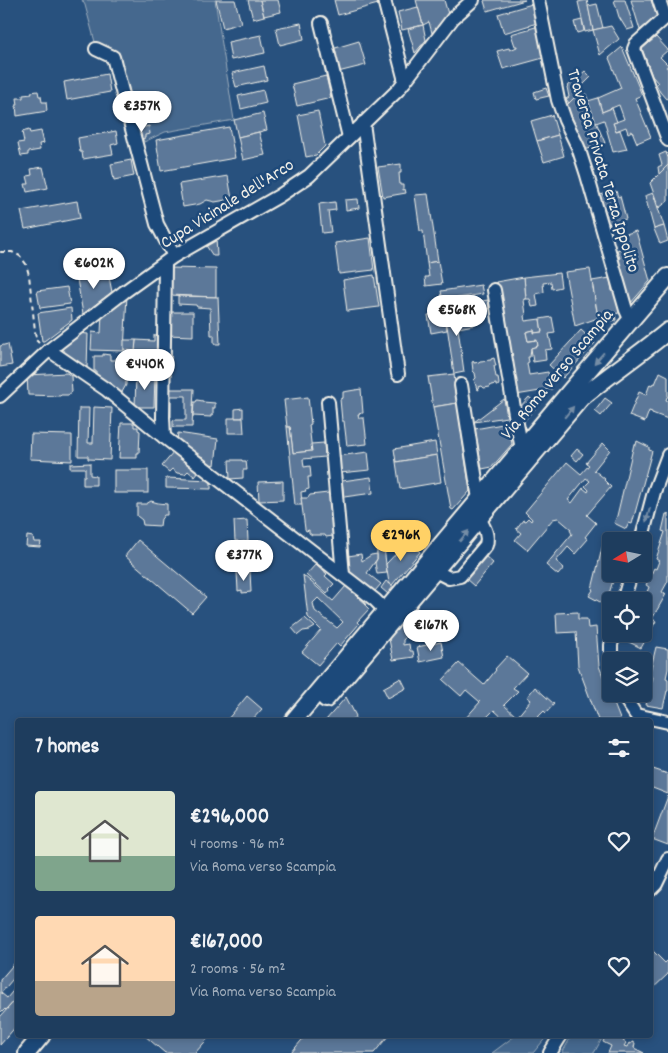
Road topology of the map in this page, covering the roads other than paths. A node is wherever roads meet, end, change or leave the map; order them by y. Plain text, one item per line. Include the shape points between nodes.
1 (384, 0) edge
2 (473, 0) edge
3 (538, 0) edge
4 (660, 0) edge
5 (321, 23) dead end
6 (96, 49) dead end
7 (405, 81) junction
8 (364, 123) junction
9 (349, 137) junction
10 (668, 140) edge
11 (169, 260) junction
12 (668, 277) edge
13 (494, 290) dead end
14 (630, 321) junction
15 (666, 336) edge
16 (49, 350) junction
17 (639, 354) junction
18 (398, 374) dead end
19 (461, 385) dead end
20 (0, 396) edge
21 (328, 402) dead end
22 (164, 437) junction
23 (522, 448) junction
24 (668, 455) edge
25 (481, 509) junction
26 (643, 532) edge
27 (435, 571) junction
28 (343, 575) junction
29 (386, 611) junction
30 (627, 702) edge
31 (296, 718) edge
32 (311, 718) edge
33 (650, 718) edge
34 (653, 719) edge
35 (668, 722) edge
36 (668, 859) edge
37 (653, 887) edge
38 (26, 1038) edge
39 (40, 1038) edge
40 (559, 1038) edge
41 (14, 1053) edge
42 (27, 1053) edge
43 (550, 1053) edge

1 - 7 street
2 - 7 street, Cupa Vicinale dell'Arco via 453,18
3 - 14 street, Traversa Privata Terza Ippolito via 558,100 578,147
4 - 10 street via 665,18 636,44 634,50
5 - 9 street
6 - 11 street via 113,57
7 - 8 street, Cupa Vicinale dell'Arco
8 - 9 street, Cupa Vicinale dell'Arco
8 - 18 street
9 - 11 street, Cupa Vicinale dell'Arco via 302,181
11 - 16 street, Cupa Vicinale dell'Arco
11 - 22 street
12 - 14 main road, Via Roma verso Scampia
13 - 23 street
14 - 17 main road via 626,338 632,351
14 -> 23 main road, Via Roma verso Scampia
15 - 17 main road, Via Roma verso Scampia
16 - 20 street, Cupa Vicinale dell'Arco
16 - 22 street via 107,390
25 -> 17 main road, Via Roma verso Scampia via 581,398
19 - 25 street
21 - 28 street
22 - 28 street
23 - 25 main road, Via Roma verso Scampia
24 -> 26 street
27 -> 25 main road, Via Roma verso Scampia
25 - 27 street via 488,540 486,546 460,576 449,578
25 - 29 main road, Via Roma verso Scampia
27 - 32 main road, Via Roma verso Scampia
28 - 29 street
29 - 31 main road, Via Roma verso Scampia
30 - 33 street via 636,715
34 - 35 street
36 - 37 street
38 - 41 main road
39 - 42 main road
40 - 43 street

